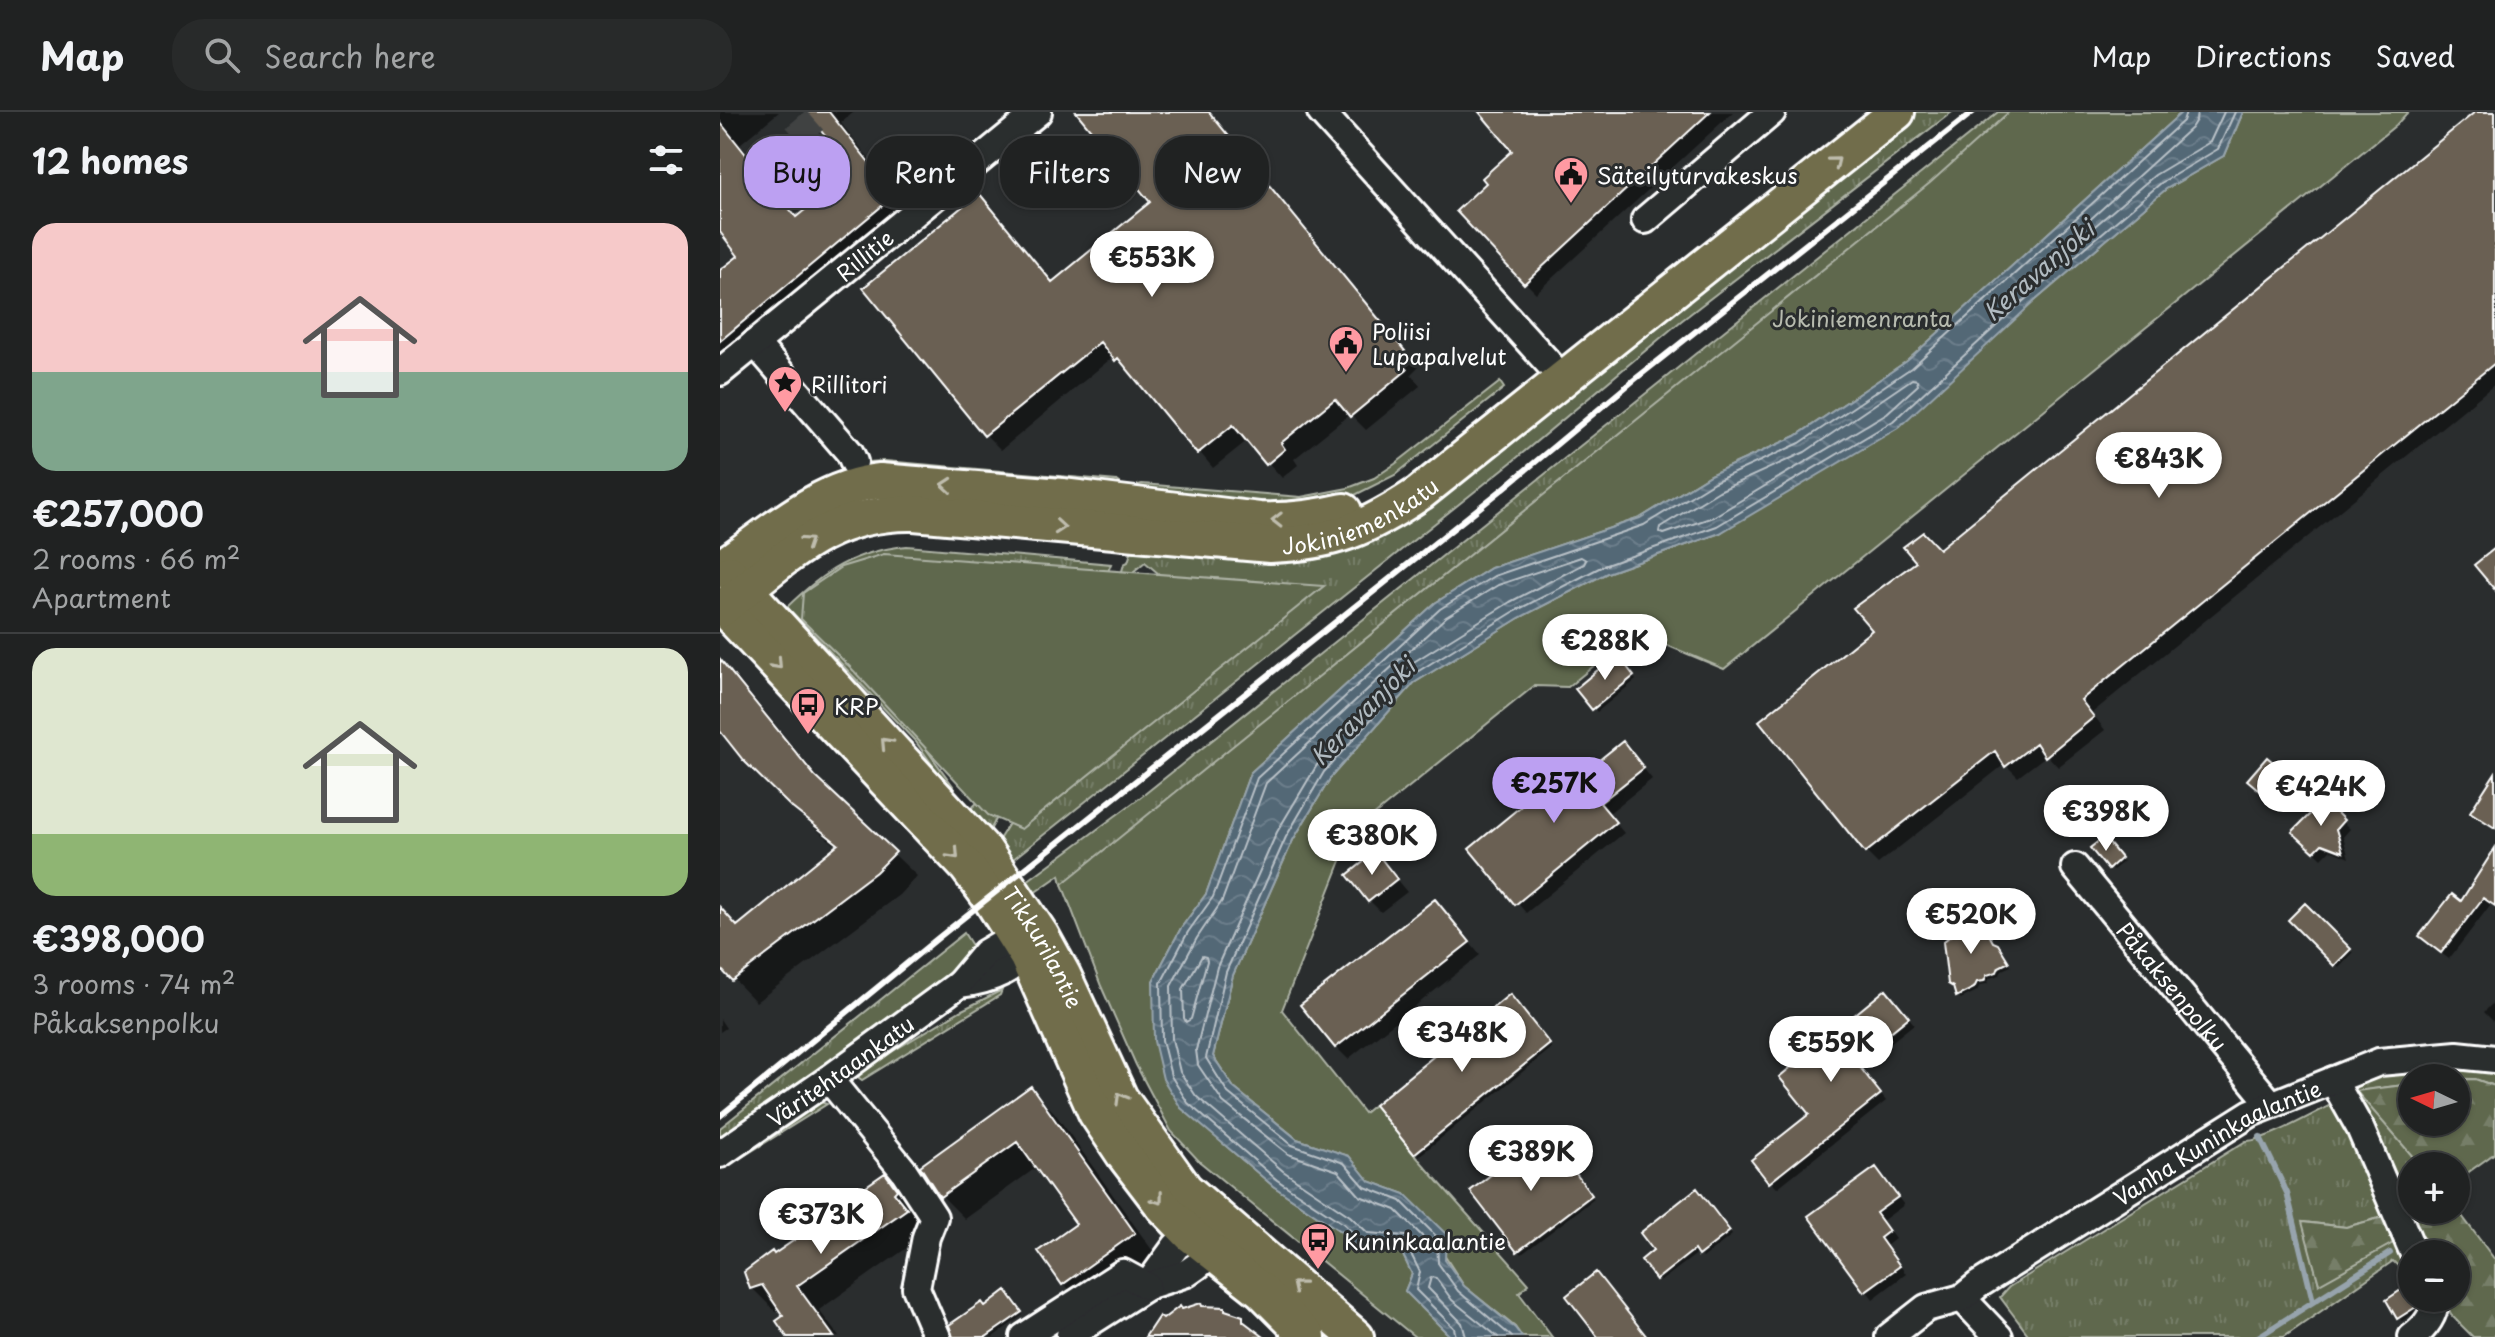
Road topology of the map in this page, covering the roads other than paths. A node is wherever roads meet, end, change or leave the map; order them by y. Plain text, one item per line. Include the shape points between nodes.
1 (1038, 112) edge
2 (1321, 112) edge
3 (1772, 112) edge
4 (1860, 112) edge
5 (1897, 112) edge
6 (1645, 220) dead end
7 (760, 339) junction
8 (720, 372) edge
9 (1555, 372) junction
10 (854, 462) dead end
11 (724, 587) edge
12 (2075, 867) dead end
13 (1028, 942) junction
14 (2495, 1059) edge
15 (829, 1079) junction
16 (2333, 1080) junction
17 (2271, 1104) junction
18 (720, 1154) edge
19 (1208, 1236) junction
20 (2408, 1240) edge
21 (1147, 1286) junction
22 (1962, 1298) junction
23 (2430, 1312) edge
24 (1070, 1335) edge
25 (937, 1337) edge
26 (1024, 1337) edge
27 (1308, 1337) edge
28 (1356, 1337) edge
29 (1889, 1337) edge
30 (1999, 1337) edge
31 (2412, 1337) edge

1 - 7 street, Rillitie
2 - 9 street
3 - 6 street
4 - 9 main road, Jokiniemenkatu
9 -> 5 main road, Jokiniemenkatu
7 - 8 street
7 - 10 street
9 - 11 main road, Jokiniemenkatu via 1373,499 1314,519 1259,520 880,481 810,506
11 - 13 main road, Tikkurilantie
12 - 17 street, Påkaksenpolku
13 - 15 street, Väritehtaankatu via 985,953 959,984
13 - 19 main road, Tikkurilantie via 1096,1113 1163,1206
14 - 16 street, Vanha Kuninkaalantie via 2457,1055 2379,1062
15 - 18 street, Väritehtaankatu
15 - 25 street via 934,1217 916,1288
16 - 17 street, Vanha Kuninkaalantie
16 - 20 street via 2360,1128
17 - 22 street, Vanha Kuninkaalantie
19 - 21 street via 1176,1246
19 - 27 main road, Tikkurilantie
28 -> 19 main road, Tikkurilantie
21 - 24 street
21 - 26 street via 1123,1273
22 - 29 street via 1926,1308
22 - 30 street
23 - 31 street

